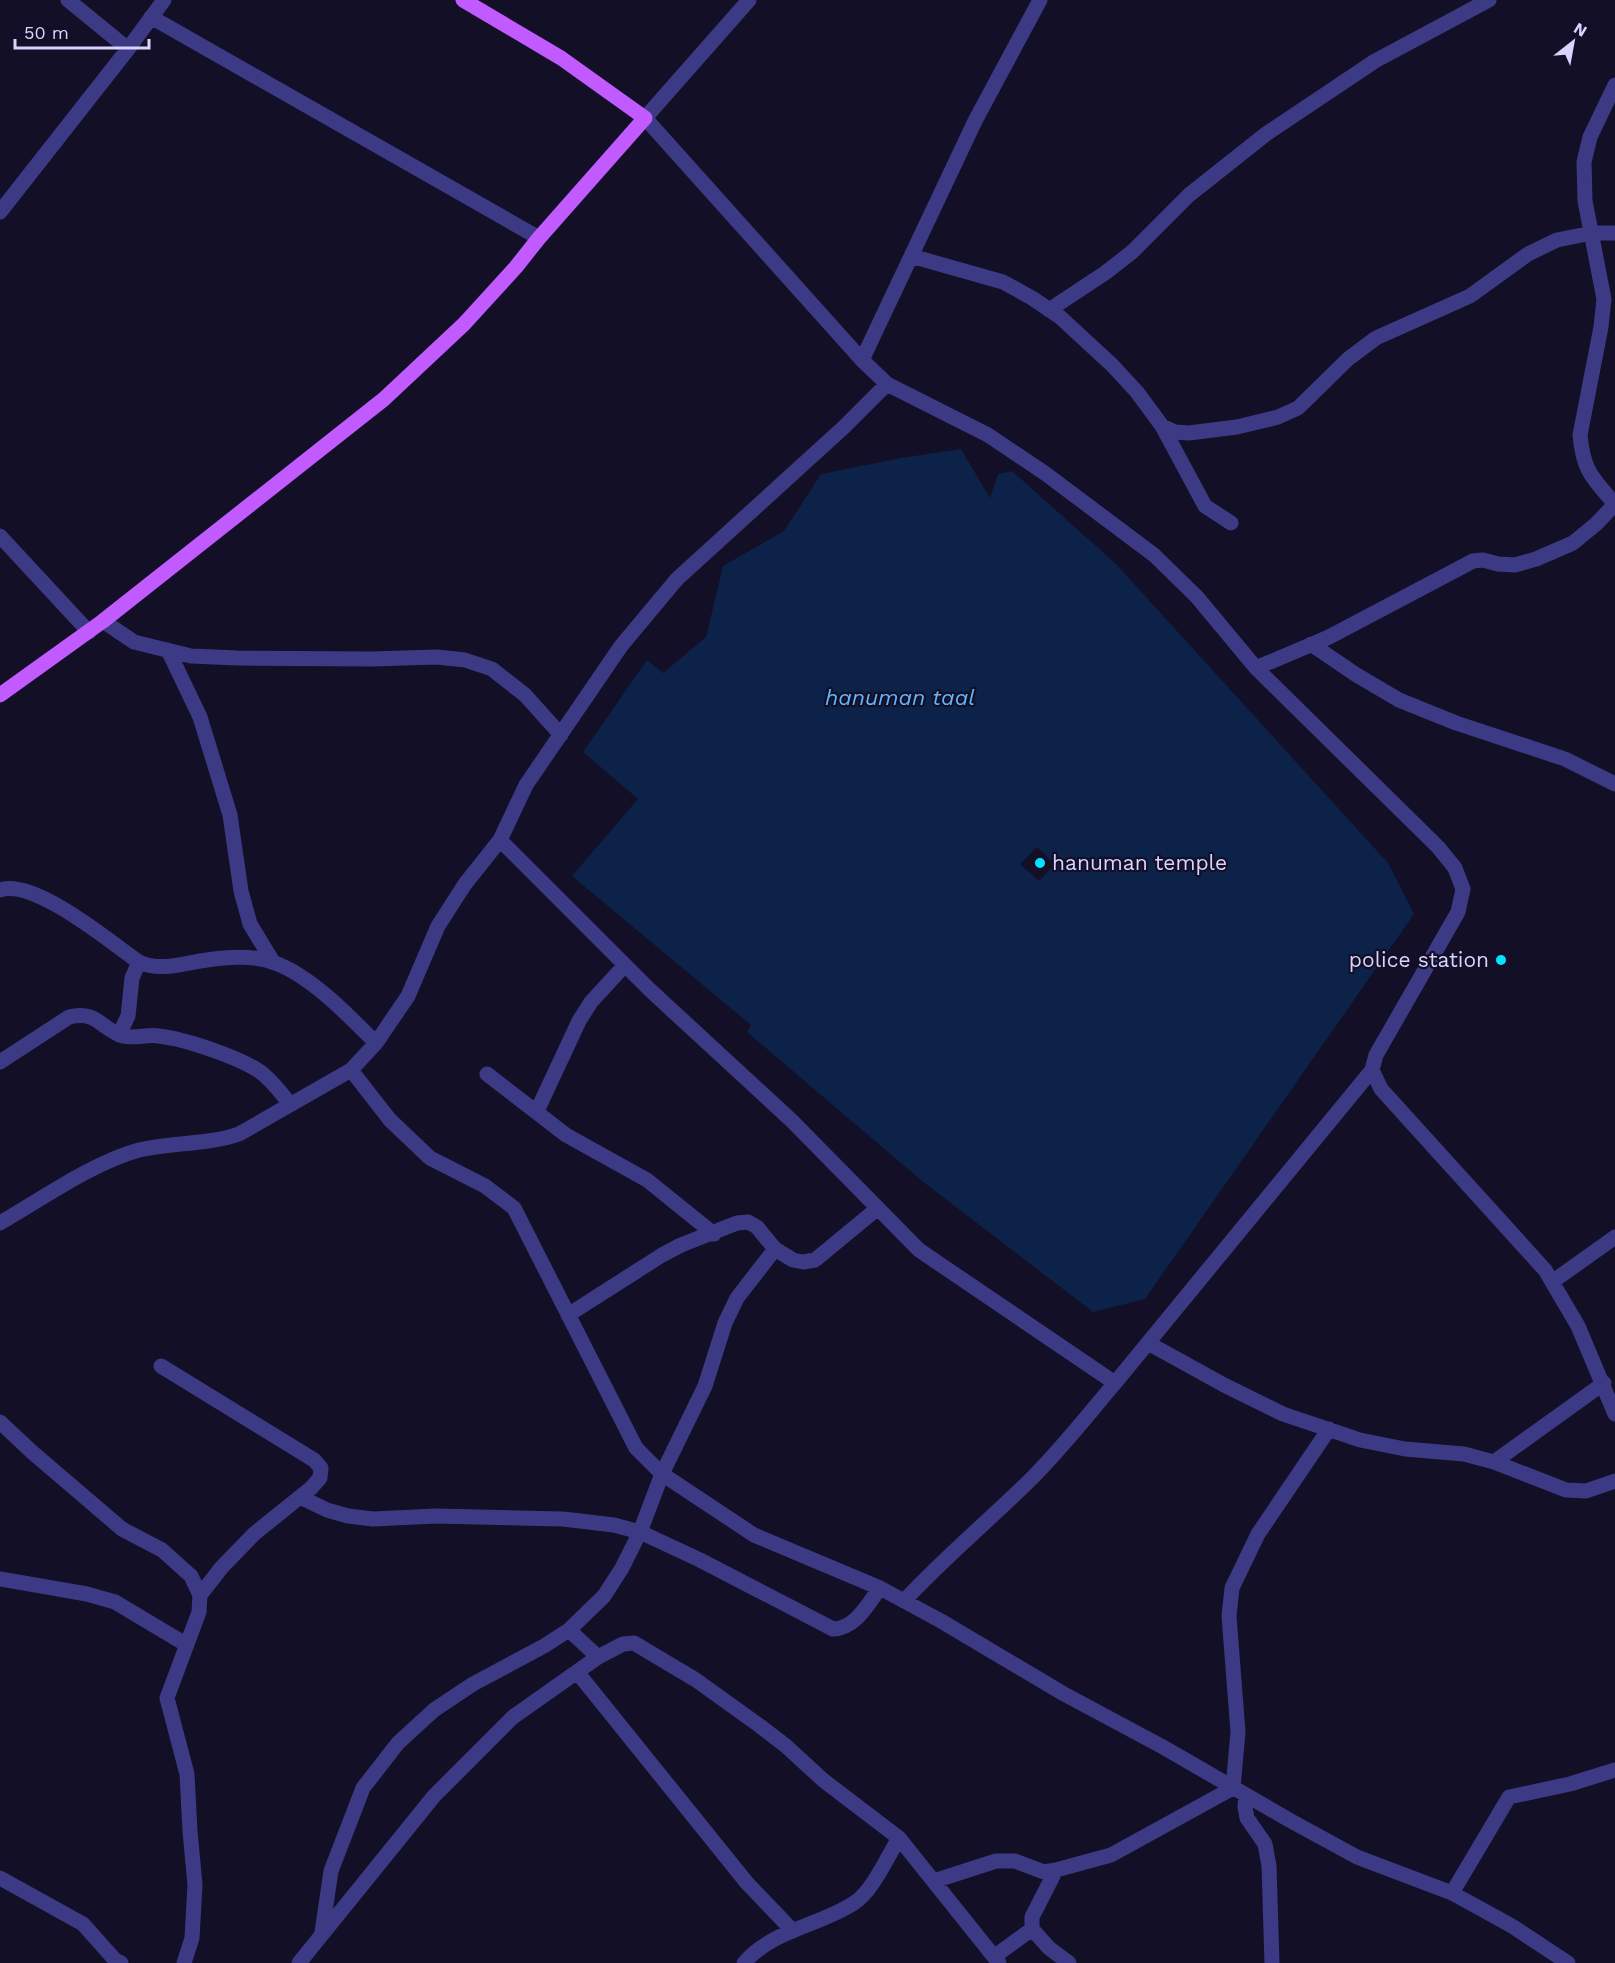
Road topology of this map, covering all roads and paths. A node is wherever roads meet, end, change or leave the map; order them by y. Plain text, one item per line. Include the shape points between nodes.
1 (68, 0) edge
2 (164, 0) edge
3 (463, 0) edge
4 (749, 0) edge
5 (1040, 0) edge
6 (1489, 0) edge
7 (151, 17) junction
8 (128, 49) junction
9 (1615, 85) edge
10 (645, 118) junction
11 (0, 212) edge
12 (1592, 233) junction
13 (1615, 233) edge
14 (539, 238) junction
15 (911, 256) junction
16 (1049, 310) junction
17 (862, 360) junction
18 (887, 384) junction
19 (1162, 426) junction
20 (1613, 498) edge
21 (1231, 523) dead end
22 (0, 536) edge
23 (103, 621) junction
24 (89, 632) junction
25 (1311, 644) junction
26 (168, 650) junction
27 (1256, 668) junction
28 (0, 695) edge
29 (561, 735) junction
30 (1615, 783) edge
31 (500, 840) junction
32 (0, 890) edge
33 (139, 962) junction
34 (273, 962) junction
35 (625, 965) junction
36 (119, 1035) junction
37 (376, 1043) junction
38 (0, 1062) edge
39 (351, 1070) junction
40 (1372, 1070) junction
41 (487, 1074) dead end
42 (290, 1104) junction
43 (537, 1112) junction
44 (878, 1208) junction
45 (0, 1223) edge
46 (714, 1234) junction
47 (1615, 1237) edge
48 (775, 1249) junction
49 (1552, 1282) junction
50 (568, 1315) junction
51 (1148, 1343) junction
52 (161, 1366) dead end
53 (1115, 1383) junction
54 (1603, 1383) junction
55 (1613, 1404) edge
56 (0, 1422) edge
57 (1329, 1429) junction
58 (1494, 1462) junction
59 (662, 1474) junction
60 (1615, 1481) edge
61 (300, 1497) junction
62 (640, 1532) junction
63 (0, 1579) edge
64 (880, 1588) junction
65 (200, 1595) junction
66 (904, 1601) junction
67 (569, 1630) junction
68 (187, 1645) junction
69 (598, 1658) junction
70 (577, 1672) junction
71 (1615, 1770) edge
72 (1240, 1792) junction
73 (899, 1838) junction
74 (1056, 1870) junction
75 (0, 1878) edge
76 (934, 1881) junction
77 (1452, 1893) junction
78 (1032, 1929) junction
79 (792, 1930) junction
80 (322, 1933) junction
81 (997, 1960) edge
82 (121, 1963) edge
83 (184, 1963) edge
84 (299, 1963) edge
85 (744, 1963) edge
86 (1069, 1963) edge
87 (1272, 1963) edge
88 (1568, 1963) edge

1 - 8 street
2 - 7 street
3 - 10 main road via 561,58
4 - 10 street
5 - 15 street via 975,121
6 - 16 street via 1375,61 1266,134 1189,195 1123,259
7 - 8 street
7 - 14 street
8 - 11 street
9 - 12 street via 1590,137 1584,162 1585,201
10 - 14 main road
10 - 17 street
12 - 13 street
12 - 19 street via 1557,240 1528,254 1470,296 1376,338 1347,359 1298,408 1278,417 1189,433
12 - 20 street via 1604,299 1580,435 1581,452 1589,475
14 - 23 main road via 464,324 384,399
15 - 16 street via 1003,282
15 - 17 street
16 - 19 street via 1112,365
17 - 18 street
18 - 27 street via 988,435 1100,512 1154,555 1197,597
18 - 29 street via 677,579 621,646
19 - 21 street via 1205,506
20 - 25 street via 1596,524 1573,543 1515,565 1473,561
22 - 24 street
23 - 24 main road
23 - 26 street via 134,642
24 - 28 main road
25 - 27 street
25 - 30 street via 1399,700 1565,759
26 - 29 street via 191,656 237,658 465,660 492,669 525,695
26 - 34 street via 200,717 230,815 250,924
27 - 40 street via 1438,847 1455,868 1463,889 1458,912 1376,1055
29 - 31 street via 526,785
31 - 35 street
31 - 37 street via 438,926 408,996
32 - 33 street via 21,889 57,904
33 - 34 street via 163,968 209,960 249,958
33 - 36 street via 132,978 128,1016
34 - 37 street via 318,990
35 - 43 street via 579,1021
35 - 44 street via 792,1121
36 - 38 street via 81,1014 69,1017
36 - 42 street via 158,1035 203,1047 259,1071
37 - 39 street
39 - 42 street
39 - 50 street via 390,1120 430,1158 485,1186 514,1208
40 - 49 street via 1381,1089
40 - 51 street
41 - 43 street
42 - 45 street via 239,1134 220,1140 164,1145 105,1162
43 - 46 street via 566,1135 647,1180
44 - 48 street via 815,1260 793,1260
44 - 53 street via 919,1251
46 - 48 street via 748,1222
46 - 50 street via 662,1255
47 - 49 street
48 - 59 street via 737,1298 705,1386
49 - 54 street via 1578,1326
50 - 59 street via 636,1448
51 - 53 street
51 - 57 street via 1283,1414
52 - 61 street via 314,1460 321,1468 320,1478
53 - 66 street via 1028,1482
54 - 55 street
54 - 58 street
56 - 65 street via 122,1529 162,1550 191,1576
57 - 58 street via 1360,1440 1464,1454
57 - 72 street via 1258,1534 1232,1588 1229,1616
58 - 60 street via 1566,1490 1586,1491
59 - 62 street
59 - 64 street via 754,1535
61 - 62 street via 327,1510 373,1519 563,1519
61 - 65 street via 254,1533
62 - 64 street via 833,1629 844,1629 856,1619
62 - 67 street via 604,1596
63 - 68 street via 115,1602
64 - 66 street
65 - 68 street via 200,1612
66 - 72 street
67 - 69 street
67 - 80 street via 473,1684 434,1710 398,1743 363,1788 331,1871
68 - 83 street via 167,1698 188,1774 195,1885 192,1938
69 - 70 street
69 - 73 street via 623,1644 646,1648 760,1726
70 - 79 street via 747,1883
70 - 80 street via 513,1717 434,1796
71 - 77 street via 1509,1797
72 - 74 street via 1111,1855
72 - 77 street via 1357,1857
72 - 87 street via 1247,1818 1265,1844
73 - 76 street
73 - 79 street via 856,1902
74 - 76 street via 1044,1872 1015,1861 996,1861
74 - 78 street via 1032,1917
75 - 82 street via 83,1924
76 - 81 street
77 - 88 street
78 - 81 street
78 - 86 street
79 - 85 street
80 - 84 street

